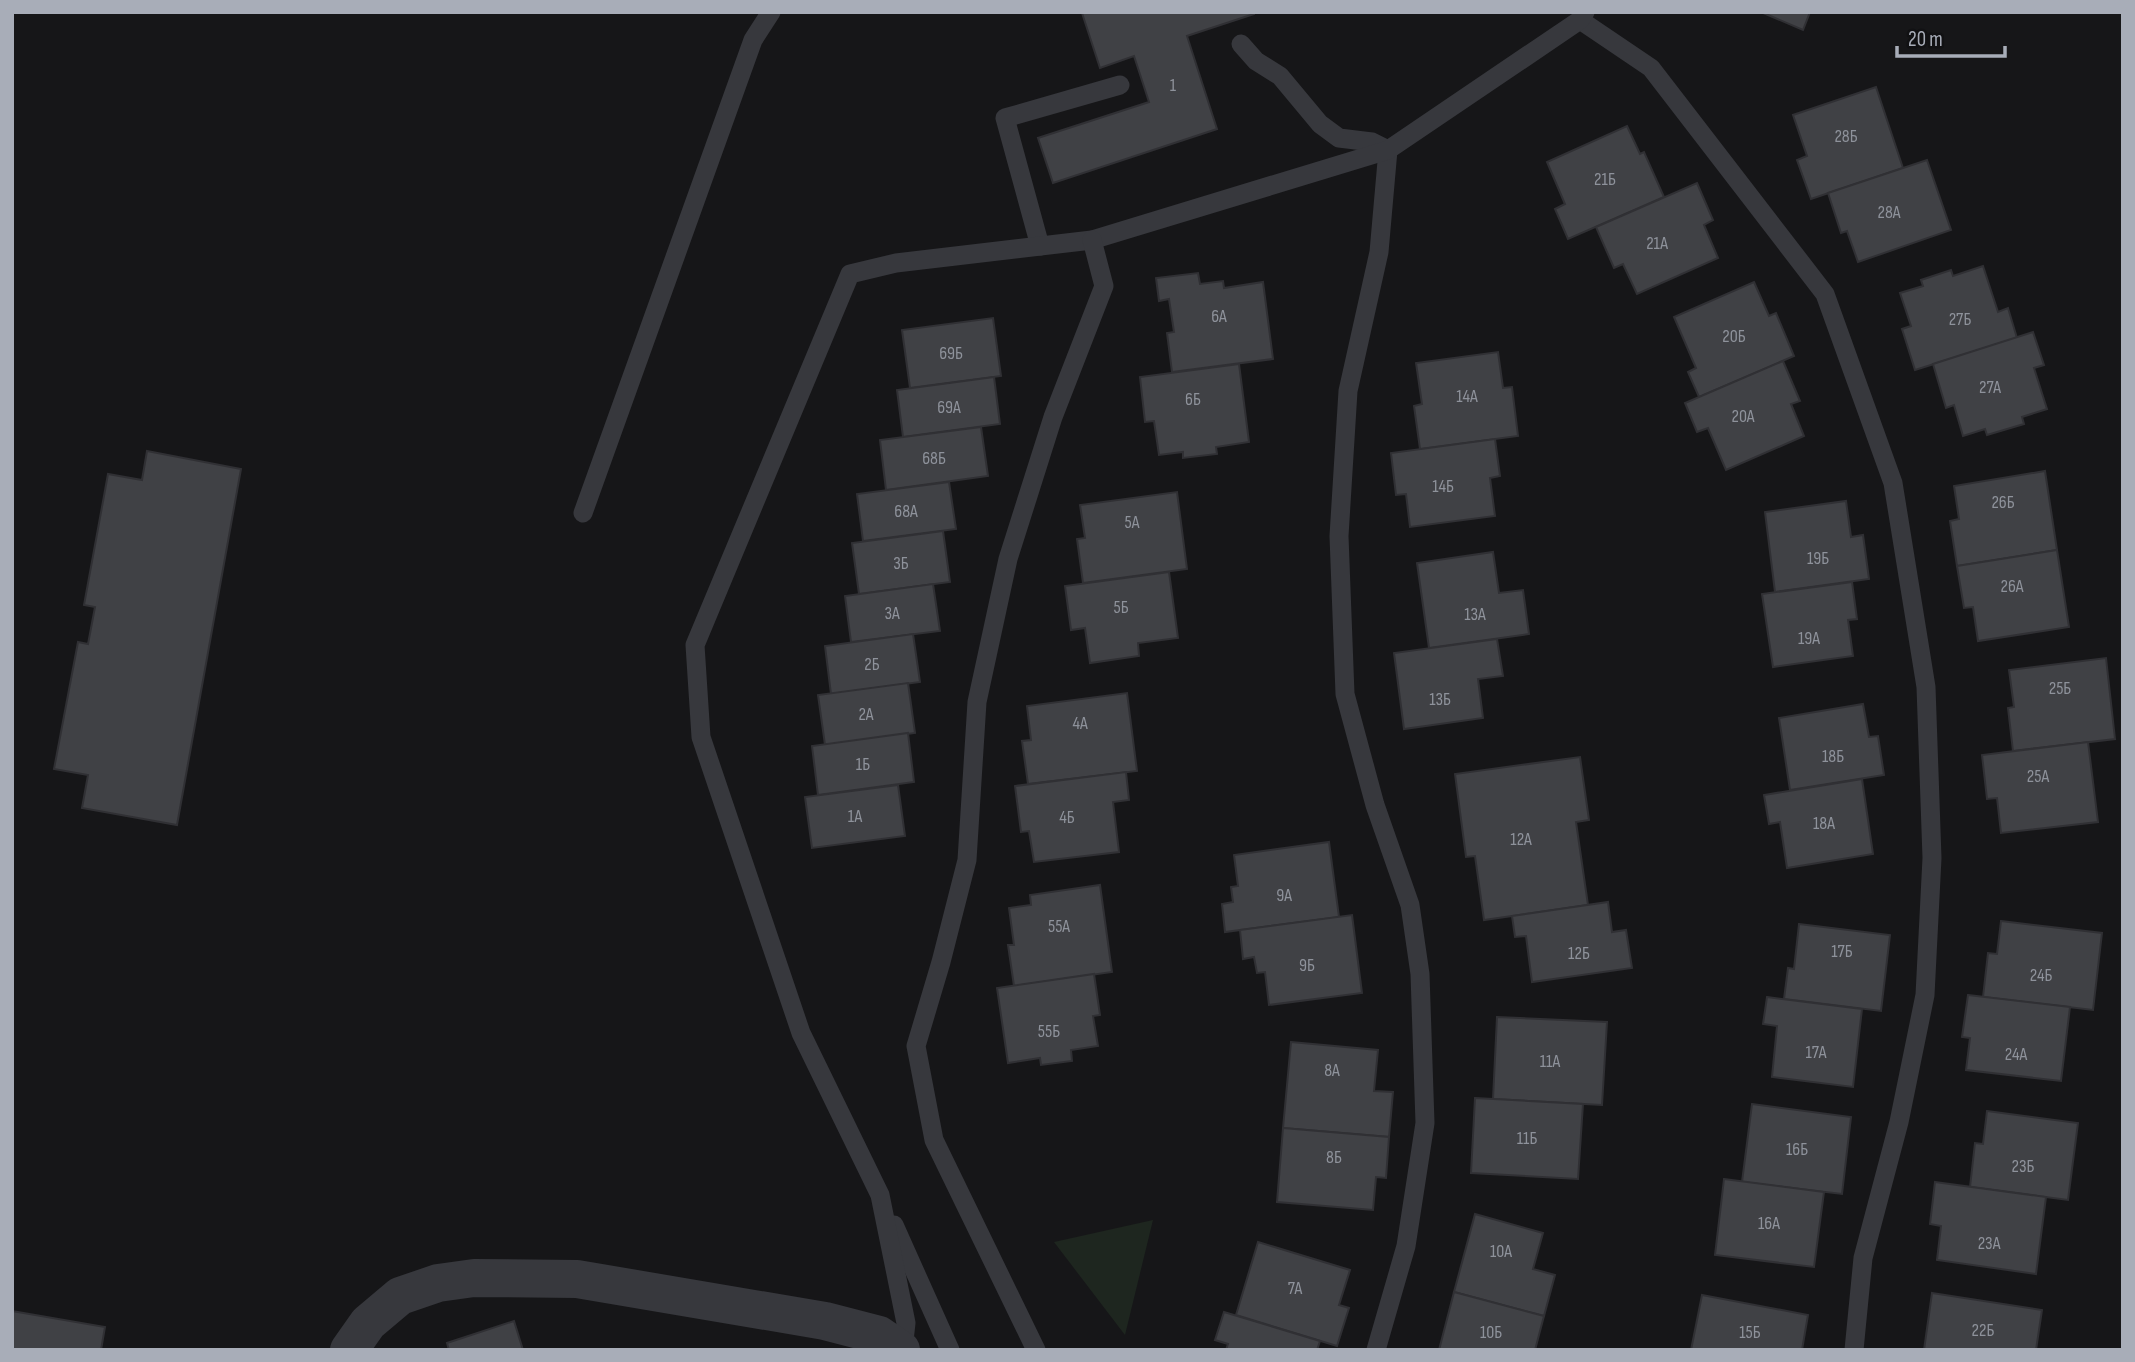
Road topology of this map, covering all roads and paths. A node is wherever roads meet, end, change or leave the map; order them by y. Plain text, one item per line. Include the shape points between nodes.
1 (771, 12) edge
2 (1583, 16) edge
3 (1241, 44) dead end
4 (1120, 85) dead end
5 (1388, 150) junction
6 (1092, 240) junction
7 (1041, 246) junction
8 (583, 513) dead end
9 (880, 1195) junction
10 (349, 1350) edge
11 (902, 1350) edge
12 (950, 1350) edge
13 (1036, 1350) edge
14 (1376, 1350) edge
15 (1854, 1350) edge

1 - 8 lane via 753,40
2 - 5 lane
2 - 15 lane via 1651,68 1825,294 1893,482 1926,687 1931,872 1925,995 1899,1122 1863,1258
3 - 5 lane via 1256,61 1280,76 1320,124 1339,138 1372,142
4 - 7 lane via 1004,118
5 - 6 lane
5 - 14 lane via 1379,252 1348,391 1339,536 1343,668 1345,694 1372,793 1410,905 1420,974 1425,1123 1406,1246
6 - 7 lane
6 - 13 lane via 1104,286 1053,418 1008,559 977,702 967,860 916,1046 934,1140
7 - 9 lane via 896,263 850,274 695,645 701,737 801,1032
9 - 11 lane via 906,1323
9 - 12 lane
10 - 11 street via 368,1324 400,1296 438,1283 474,1278 577,1279 825,1321 879,1335

